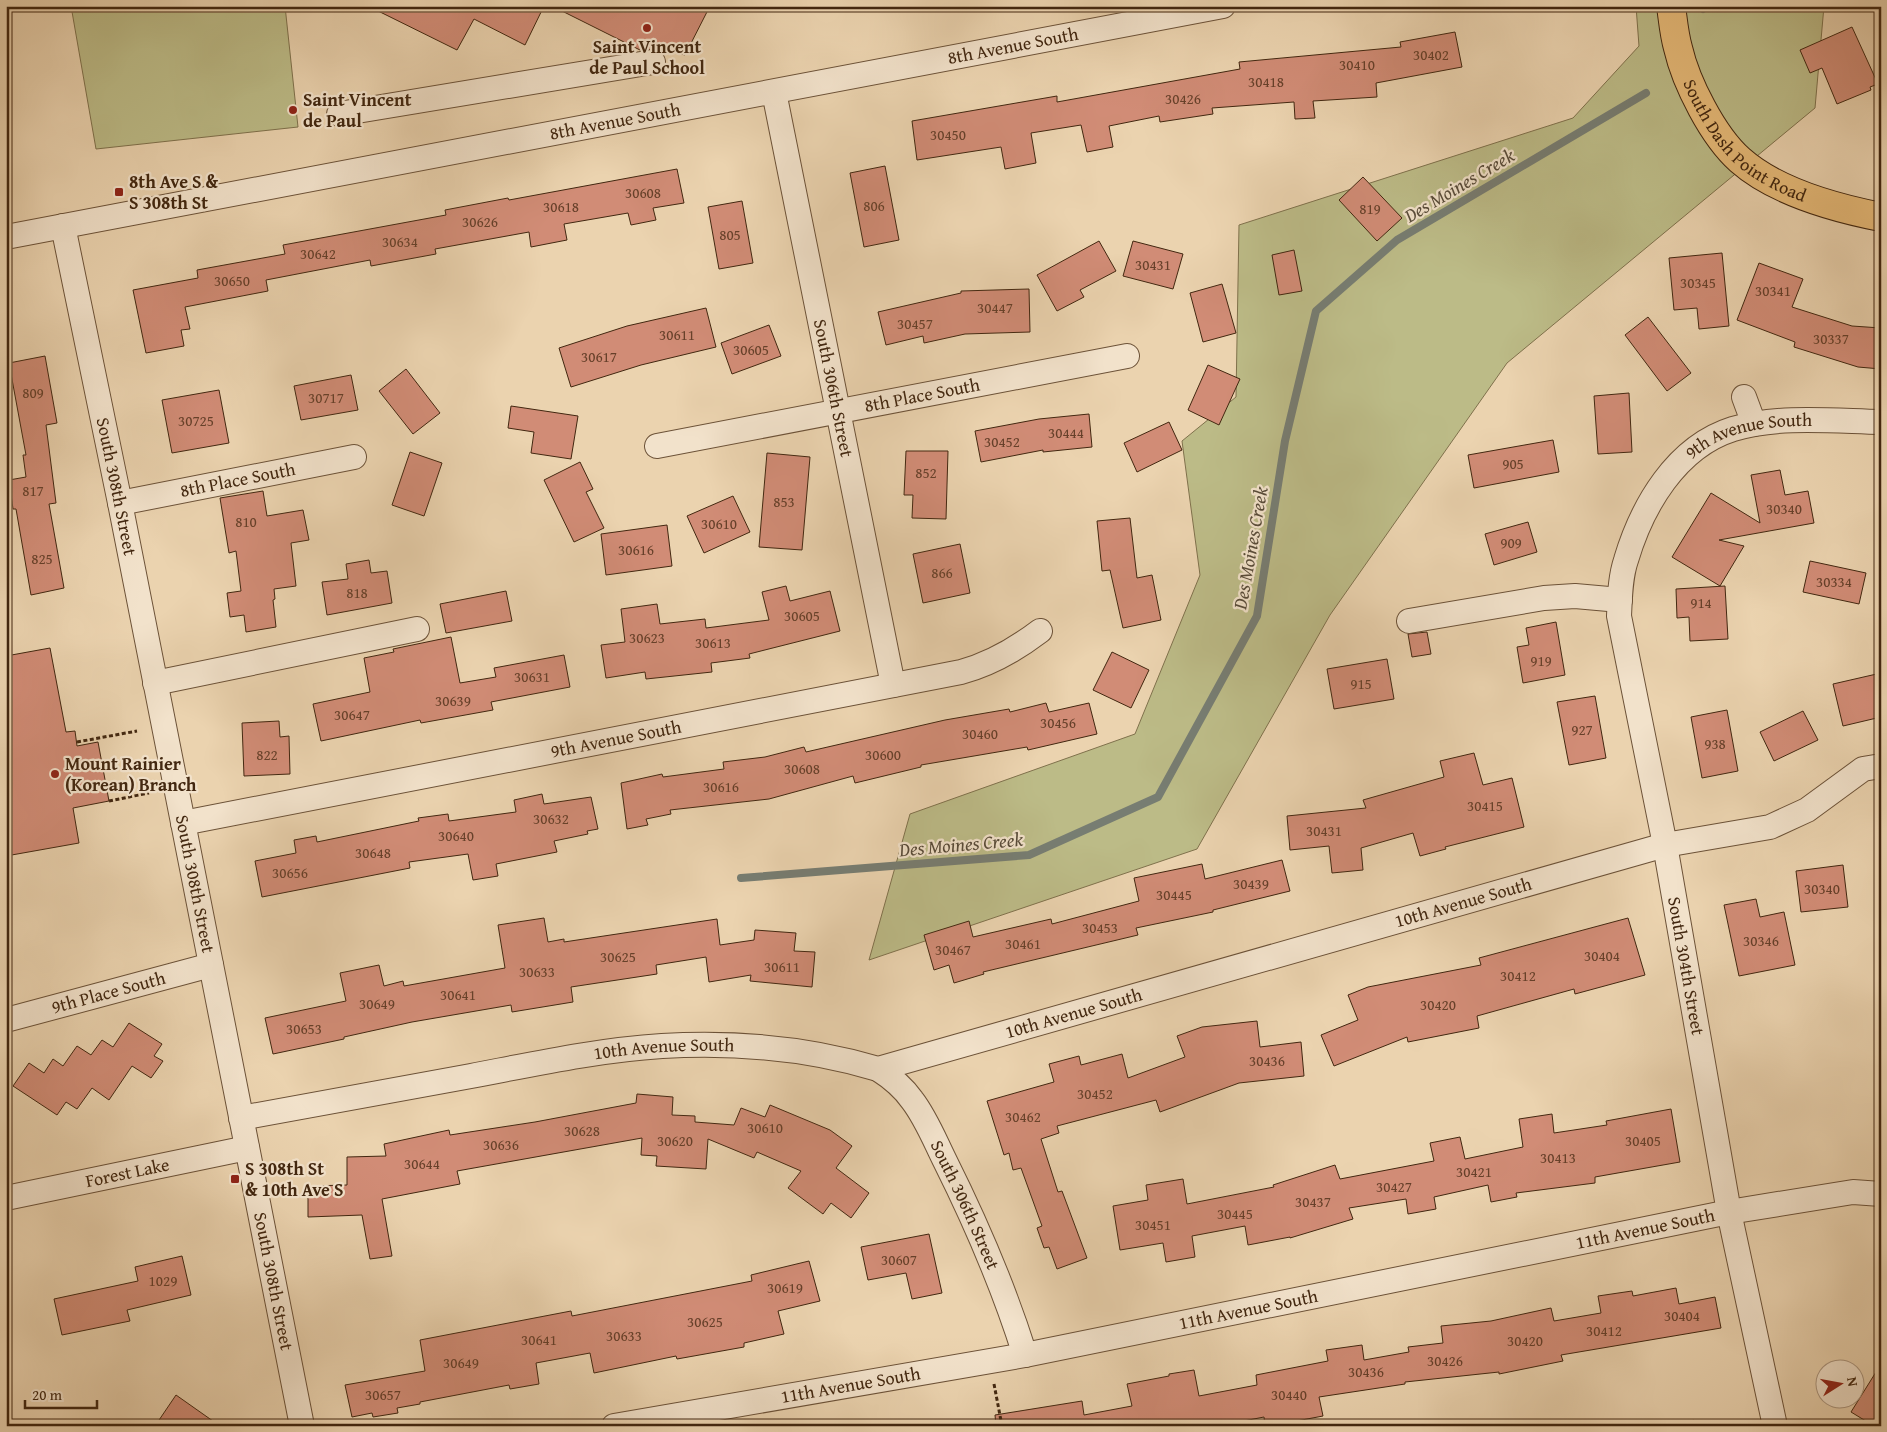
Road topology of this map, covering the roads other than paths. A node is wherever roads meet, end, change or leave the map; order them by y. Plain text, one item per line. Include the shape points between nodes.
1 (1223, 6) edge
2 (1671, 6) edge
3 (1131, 15) edge
4 (653, 62) dead end
5 (774, 92) junction
6 (339, 114) dead end
7 (1881, 216) edge
8 (63, 226) junction
9 (6, 237) edge
10 (1128, 356) dead end
11 (1744, 397) dead end
12 (838, 412) junction
13 (1881, 422) edge
14 (1754, 424) junction
15 (657, 446) dead end
16 (354, 457) dead end
17 (120, 503) junction
18 (1646, 509) joint
19 (1620, 600) junction
20 (1409, 621) dead end
21 (417, 629) dead end
22 (1040, 631) dead end
23 (155, 683) junction
24 (894, 685) junction
25 (1881, 766) edge
26 (183, 823) junction
27 (1665, 845) junction
28 (211, 964) junction
29 (6, 1020) edge
30 (878, 1069) junction
31 (241, 1118) junction
32 (247, 1148) junction
33 (1881, 1194) edge
34 (6, 1198) edge
35 (1729, 1212) junction
36 (1025, 1355) junction
37 (302, 1426) edge
38 (614, 1426) edge
39 (1775, 1426) edge

1 - 3 street, 8th Avenue South
2 - 7 main road, South Dash Point Road via 1678,48 1691,85 1713,128 1740,160 1775,184 1823,203
3 - 5 street, 8th Avenue South
4 - 6 street
5 - 8 street, 8th Avenue South
5 - 12 street, South 306th Street
8 - 9 street, 8th Avenue South
8 - 17 street, South 308th Street
10 - 12 street, 8th Place South
11 - 14 street
12 - 15 street, 8th Place South
12 - 24 street, South 306th Street
13 - 14 street, 9th Avenue South
14 - 18 street, 9th Avenue South via 1719,434 1702,444 1675,467
16 - 17 street, 8th Place South
17 - 23 street, South 308th Street
18 - 19 street, South 304th Street via 1626,560
19 - 20 street via 1575,596 1544,598
19 - 27 street, South 304th Street via 1619,616 1627,665
21 - 23 street
22 - 24 street, 9th Avenue South via 1018,648 976,668
23 - 26 street, South 308th Street
24 - 26 street, 9th Avenue South
25 - 27 street, 10th Avenue South via 1862,769 1807,810 1770,827
26 - 28 street, South 308th Street
27 - 30 street, 10th Avenue South
27 - 35 street, South 304th Street
28 - 29 street, 9th Place South
28 - 31 street, South 308th Street
30 - 31 street, 10th Avenue South via 774,1048 707,1044 660,1046 552,1061
30 - 36 street, South 306th Street via 913,1101 958,1186 995,1272
31 - 32 street, South 308th Street
32 - 34 street, Forest Lake
32 - 37 street, South 308th Street
33 - 35 street, 11th Avenue South via 1853,1192
35 - 36 street, 11th Avenue South
35 - 39 street, South 304th Street
36 - 38 street, 11th Avenue South

